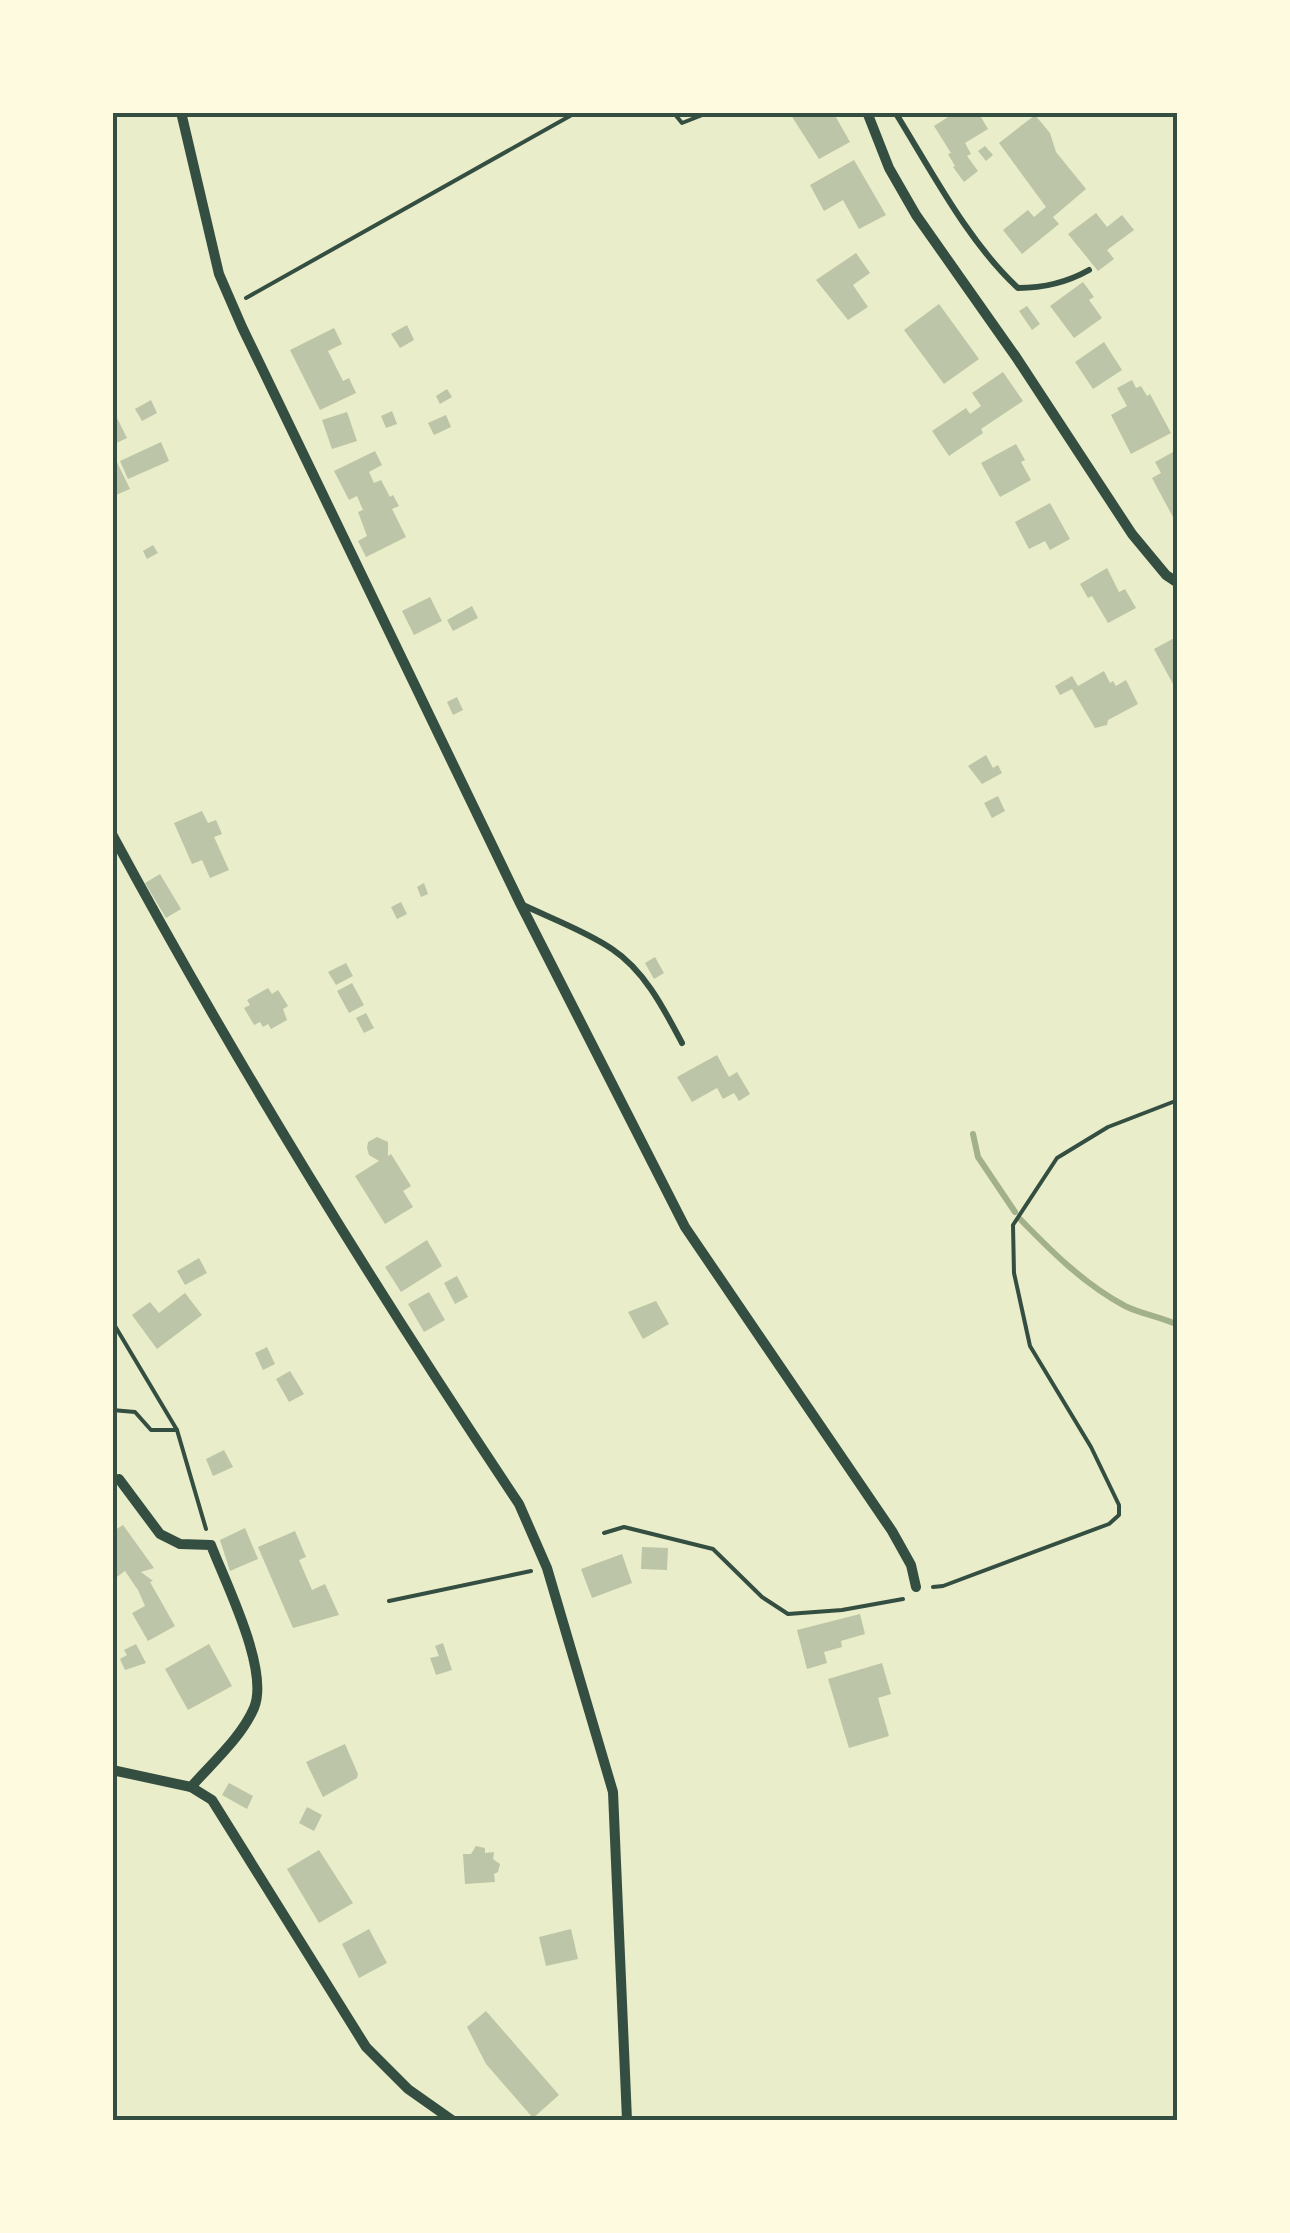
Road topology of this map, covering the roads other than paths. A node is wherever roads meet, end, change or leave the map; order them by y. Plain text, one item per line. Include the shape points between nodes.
1 (181, 112) edge
2 (867, 112) edge
3 (895, 112) edge
4 (1089, 270) dead end
5 (1178, 582) edge
6 (112, 834) edge
7 (520, 903) junction
8 (682, 1043) dead end
9 (119, 1479) dead end
10 (916, 1588) road end
11 (112, 1770) edge
12 (191, 1787) junction
13 (452, 2120) edge
14 (628, 2120) edge

1 - 7 street via 218,274
2 - 5 street via 916,215 1132,534
3 - 4 lane via 958,212 1018,288 1043,288
6 - 14 street via 319,1193 518,1504 547,1568 613,1792
7 - 8 lane via 611,948 660,1001
7 - 10 street via 685,1227 892,1531 912,1565
9 - 12 street via 160,1534 180,1544 211,1545 255,1662 256,1705
11 - 12 street
12 - 13 street via 212,1800 366,2047

